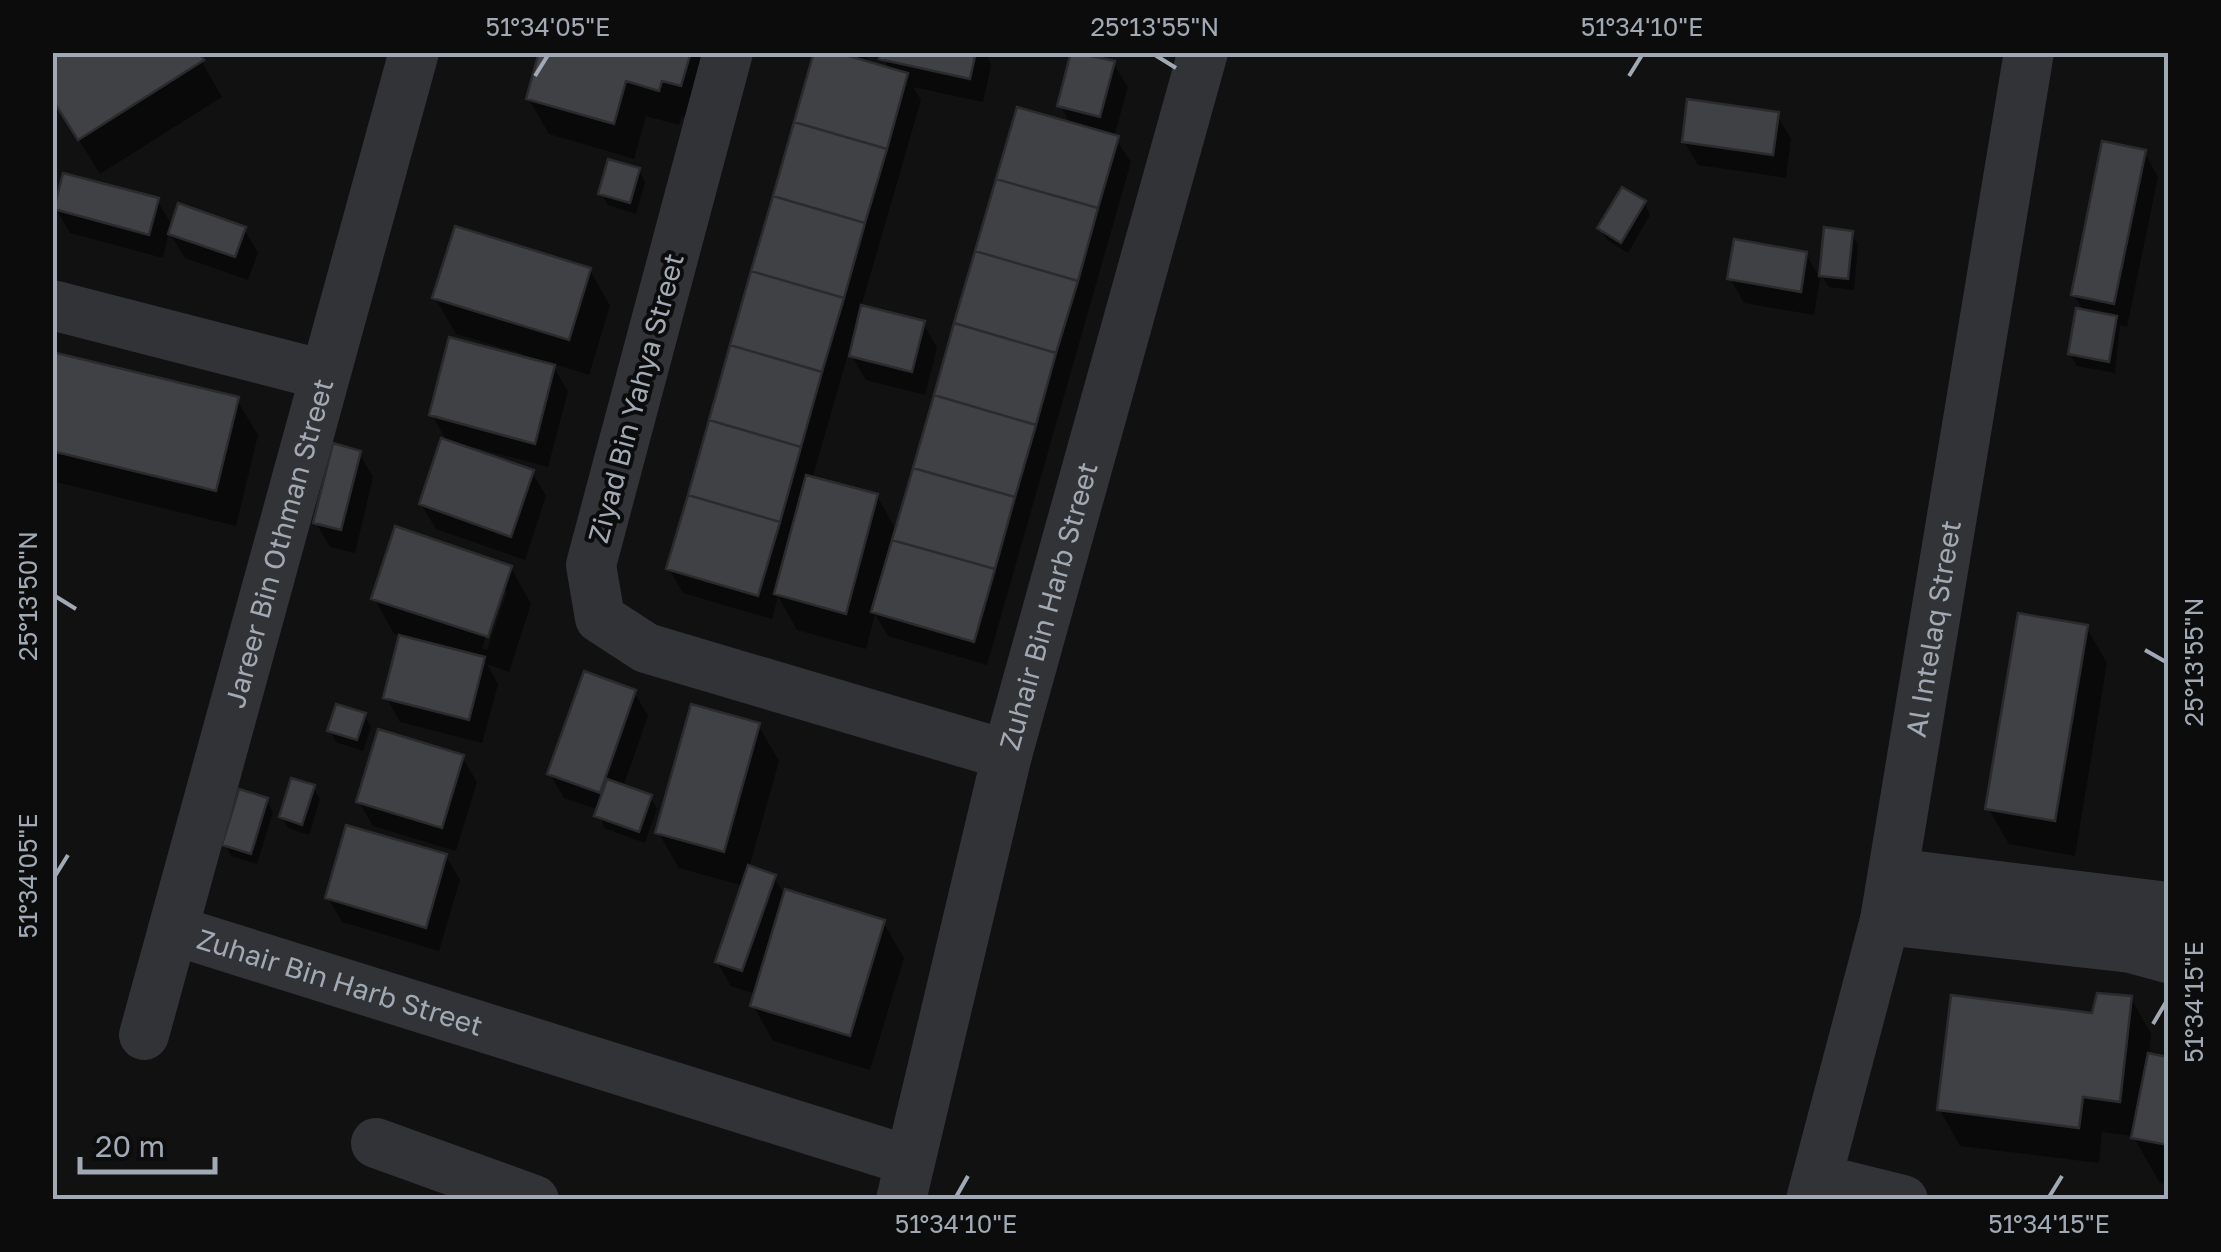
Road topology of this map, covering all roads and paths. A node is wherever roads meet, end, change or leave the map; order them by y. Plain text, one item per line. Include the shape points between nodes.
1 (414, 52) edge
2 (728, 52) edge
3 (1203, 52) edge
4 (2029, 52) edge
5 (52, 305) edge
6 (324, 374) junction
7 (1007, 755) junction
8 (1889, 896) junction
9 (2168, 907) edge
10 (173, 930) junction
11 (2168, 958) edge
12 (144, 1035) dead end
13 (376, 1144) dead end
14 (905, 1180) edge
15 (1815, 1189) edge
16 (534, 1200) edge
17 (1904, 1200) edge

1 - 6 street, Jareer Bin Othman Street
2 - 7 street, Ziyad Bin Yahya Street via 591,565 600,618 646,648
3 - 7 street, Zuhair Bin Harb Street
4 - 8 street, Al Intelaq Street
5 - 6 street
6 - 10 street, Jareer Bin Othman Street
7 - 14 street, Zuhair Bin Harb Street
8 - 9 street
8 - 11 street
8 - 15 street, Al Intelaq Street
10 - 12 street, Jareer Bin Othman Street
10 - 14 street, Zuhair Bin Harb Street
13 - 16 street
15 - 17 street

